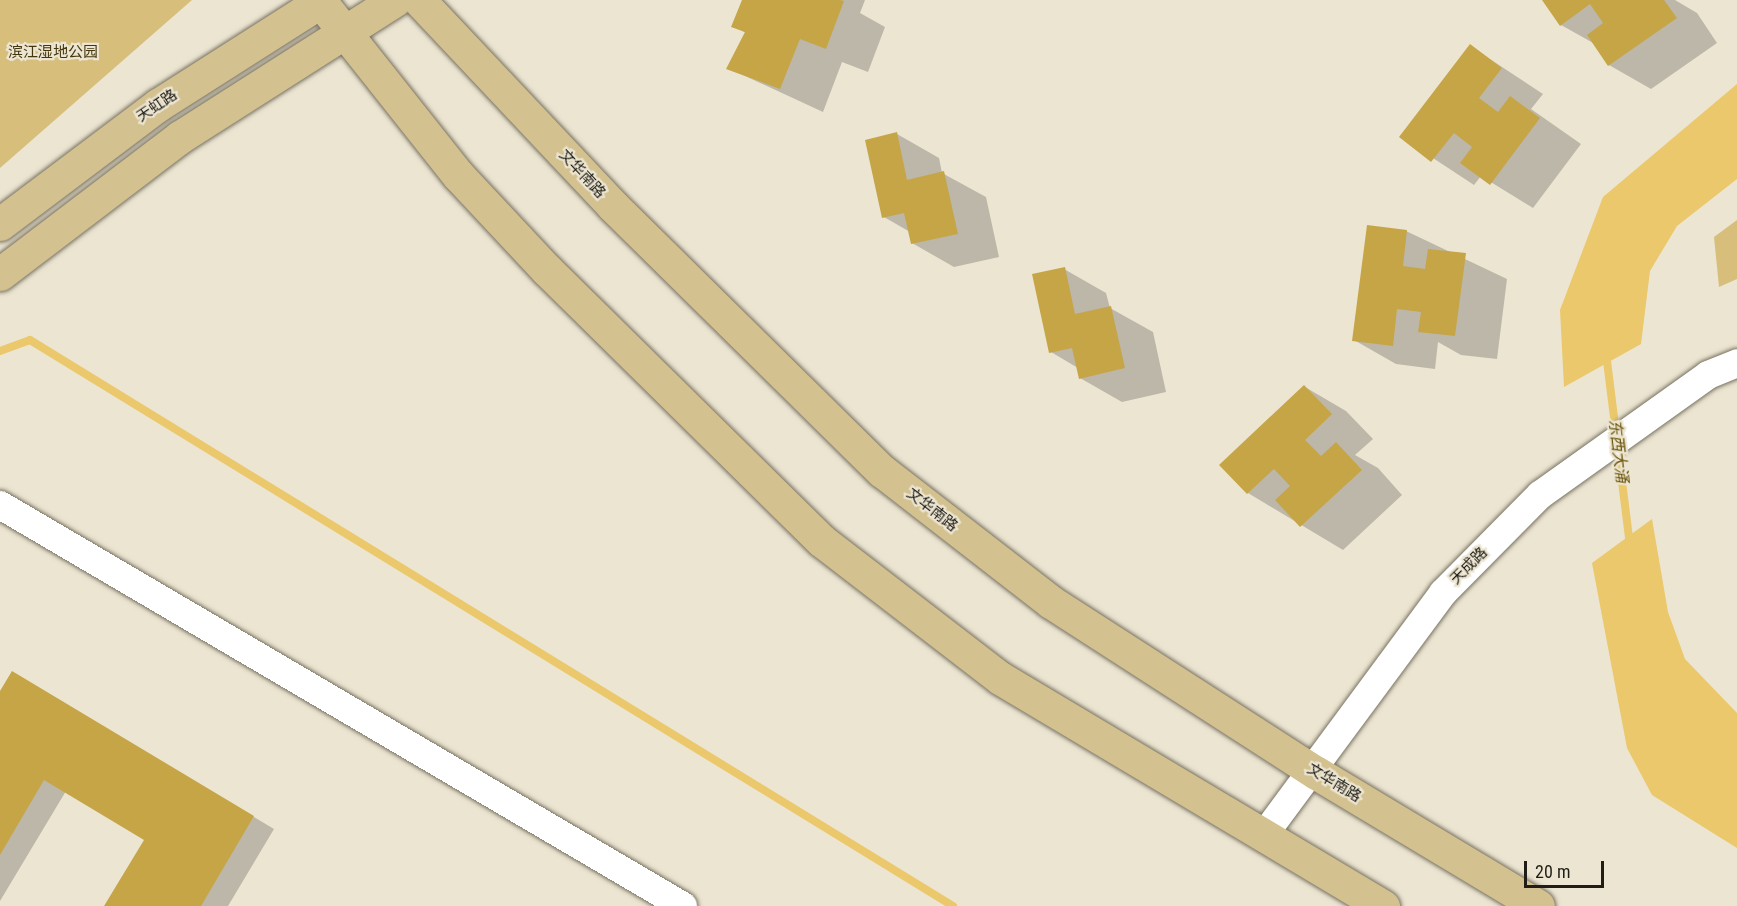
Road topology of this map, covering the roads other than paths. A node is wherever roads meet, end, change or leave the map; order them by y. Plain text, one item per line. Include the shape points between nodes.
1 (395, 0) edge
2 (419, 0) edge
3 (321, 1) edge
4 (343, 33) junction
5 (0, 224) edge
6 (0, 274) edge
7 (1737, 363) edge
8 (0, 505) edge
9 (1314, 772) junction
10 (1264, 835) junction
11 (683, 906) edge
12 (1383, 906) edge
13 (1538, 906) edge

1 - 4 main road
2 - 9 main road, 文华南路 via 613,206 882,471 1052,602
3 - 4 main road
3 - 5 main road, 天虹路 via 158,105
4 - 6 main road via 180,137
4 - 10 main road via 458,175 539,261 822,541 1000,678
7 - 9 street, 天成路 via 1708,375 1540,495 1443,593
8 - 11 street
9 - 10 street, 天成路
9 - 13 main road, 文华南路
10 - 12 main road

